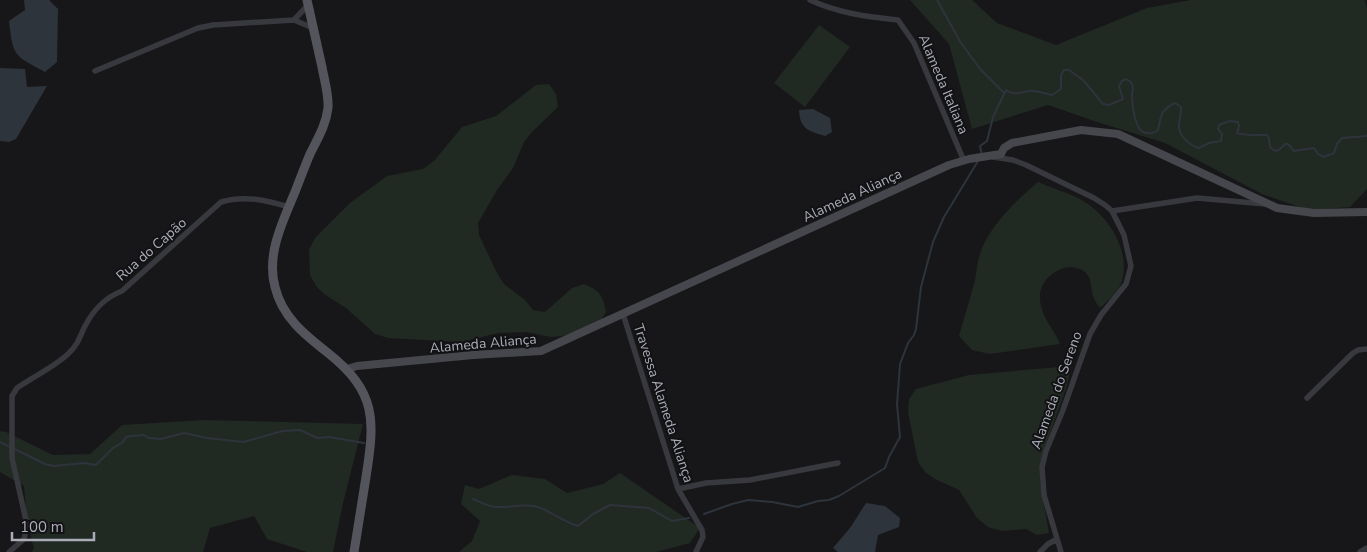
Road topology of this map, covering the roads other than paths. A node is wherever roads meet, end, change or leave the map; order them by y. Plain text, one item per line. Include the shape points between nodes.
1 (810, 0) edge
2 (308, 2) edge
3 (294, 20) junction
4 (313, 28) junction
5 (95, 71) dead end
6 (984, 156) junction
7 (966, 160) junction
8 (1267, 204) junction
9 (289, 206) junction
10 (1112, 211) junction
11 (1367, 212) edge
12 (623, 314) junction
13 (1367, 349) edge
14 (347, 369) junction
15 (1307, 398) dead end
16 (838, 463) dead end
17 (678, 489) junction
18 (1058, 539) junction
19 (1367, 548) edge
20 (9, 552) edge
21 (354, 552) edge
22 (696, 552) edge
23 (1040, 552) edge
24 (1061, 552) edge
25 (1360, 552) edge

1 - 7 street, Alameda Italiana via 868,18 898,20 914,43
2 - 3 street
2 - 4 main road
3 - 4 street
3 - 5 street via 198,28
4 - 9 main road via 328,107 323,130
6 - 7 street, Alameda Aliança
6 - 8 street, Alameda Aliança via 1001,154 1012,143 1081,130 1118,134
6 - 10 street, Alameda do Sereno via 1019,162 1094,198
7 - 12 street, Alameda Aliança via 924,176
8 - 10 street via 1197,198
8 - 11 street, Alameda Aliança via 1293,211
9 - 14 main road via 278,233 273,260 274,286 285,312 296,326
9 - 20 street, Rua do Capão via 236,198 221,202 122,291 97,307 68,354 17,388 12,396 12,458 27,526 24,539
10 - 18 street, Alameda do Sereno via 1124,235 1130,273 1126,284 1093,327 1084,346 1046,451 1042,467 1044,495
12 - 14 street, Alameda Aliança via 541,351
12 - 17 street, Travessa Alameda Aliança
13 - 15 street via 1353,354
14 - 21 main road via 363,390 372,426
16 - 17 street via 750,480
17 - 22 street, Travessa Alameda Aliança via 702,533
18 - 23 street
18 - 24 street, Alameda do Sereno
19 - 25 street

